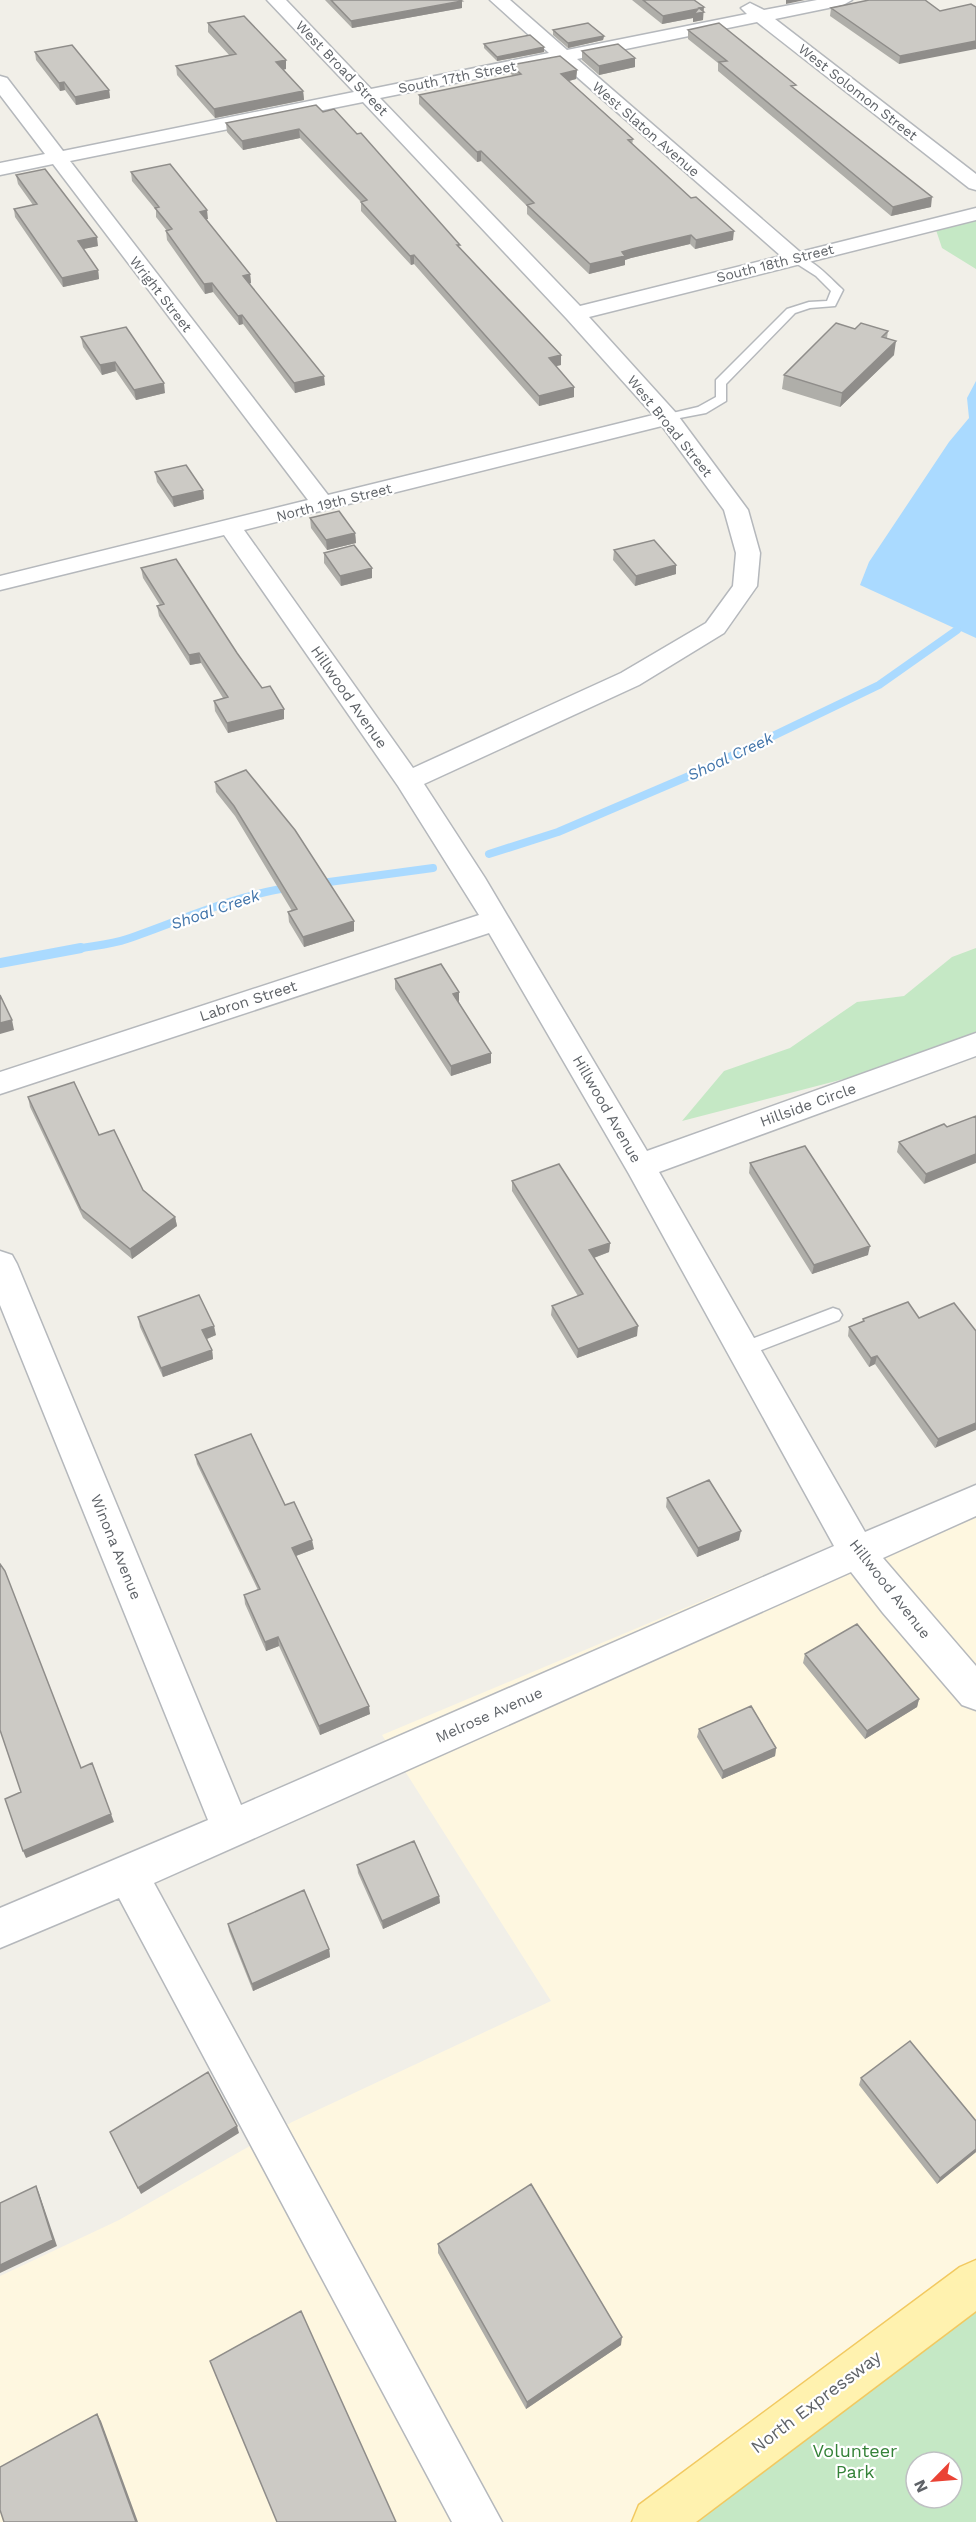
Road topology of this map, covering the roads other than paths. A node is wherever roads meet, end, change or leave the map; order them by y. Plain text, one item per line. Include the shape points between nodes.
1 (276, 0) edge
2 (499, 0) edge
3 (740, 0) edge
4 (843, 0) edge
5 (761, 16) junction
6 (562, 56) junction
7 (0, 82) edge
8 (368, 95) junction
9 (56, 157) junction
10 (0, 169) edge
11 (976, 184) edge
12 (976, 214) edge
13 (795, 258) junction
14 (575, 314) junction
15 (668, 418) junction
16 (323, 504) junction
17 (231, 528) junction
18 (0, 583) edge
19 (408, 782) junction
20 (496, 920) junction
21 (976, 1044) edge
22 (0, 1083) edge
23 (640, 1166) junction
24 (0, 1264) edge
25 (833, 1315) dead end
26 (743, 1350) junction
27 (976, 1500) edge
28 (857, 1552) junction
29 (976, 1693) edge
30 (231, 1829) junction
31 (128, 1875) junction
32 (0, 1928) edge
33 (976, 2283) edge
34 (478, 2522) edge
35 (656, 2522) edge

1 - 8 street, West Broad Street
2 - 6 street, West Slaton Avenue
3 - 5 street, West Solomon Street
4 - 5 street, South 17th Street
5 - 6 street, South 17th Street
5 - 11 street, West Solomon Street
6 - 8 street, South 17th Street
6 - 13 street, West Slaton Avenue
7 - 9 street, Wright Street
8 - 9 street, South 17th Street
8 - 14 street, West Broad Street
9 - 10 street, South 17th Street
9 - 16 street, Wright Street
12 - 13 street, South 18th Street
13 - 14 street, South 18th Street
13 - 15 lane via 837,290 831,304 791,311 720,383 722,398 702,410
14 - 15 street, West Broad Street
15 - 16 street, North 19th Street
15 - 19 street, West Broad Street via 736,510 748,553 745,586 715,628 630,679
16 - 17 street, North 19th Street
17 - 18 street, North 19th Street
17 - 19 street, Hillwood Avenue
19 - 20 street, Hillwood Avenue
20 - 22 street, Labron Street
20 - 23 street, Hillwood Avenue
21 - 23 street, Hillside Circle
23 - 26 street, Hillwood Avenue
24 - 30 street, Winona Avenue
25 - 26 lane
26 - 28 street, Hillwood Avenue
27 - 28 street, Melrose Avenue
28 - 29 street, Hillwood Avenue
28 - 30 street, Melrose Avenue
30 - 31 street, Melrose Avenue
31 - 32 street, Melrose Avenue
31 - 34 street
33 - 35 main road, North Expressway

